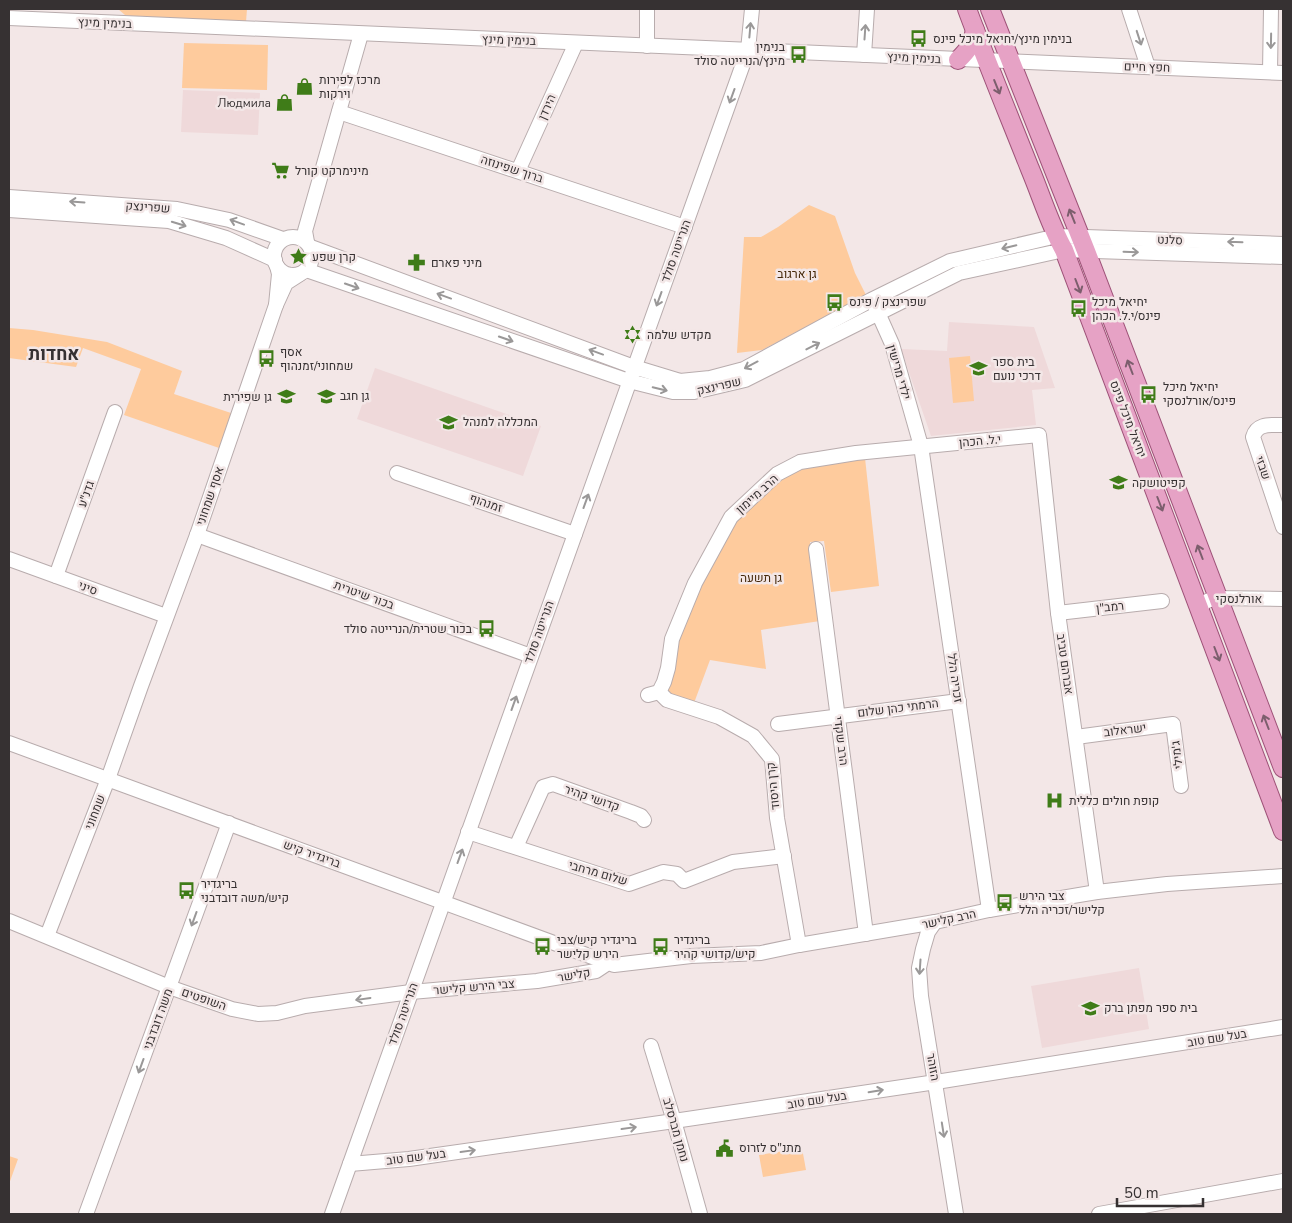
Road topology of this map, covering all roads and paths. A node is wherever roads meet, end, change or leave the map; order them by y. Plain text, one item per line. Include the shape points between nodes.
1 (647, 9) edge
2 (752, 9) edge
3 (867, 9) edge
4 (967, 9) edge
5 (990, 9) edge
6 (1129, 9) edge
7 (1271, 9) edge
8 (102, 16) edge
9 (9, 18) edge
10 (975, 30) junction
11 (361, 34) junction
12 (576, 43) junction
13 (646, 46) junction
14 (748, 50) junction
15 (864, 55) junction
16 (958, 60) junction
17 (986, 61) junction
18 (1010, 62) junction
19 (1148, 67) junction
20 (1277, 73) edge
21 (339, 112) junction
22 (518, 172) junction
23 (9, 197) edge
24 (9, 210) edge
25 (1047, 210) junction
26 (684, 227) junction
27 (300, 239) junction
28 (1032, 242) junction
29 (1060, 243) junction
30 (1083, 244) junction
31 (1283, 244) edge
32 (1283, 257) edge
33 (276, 263) junction
34 (303, 272) junction
35 (871, 300) junction
36 (276, 305) junction
37 (879, 313) junction
38 (634, 366) junction
39 (629, 381) junction
40 (115, 412) dead end
41 (1283, 426) edge
42 (1039, 435) joint
43 (921, 446) junction
44 (397, 473) dead end
45 (1283, 527) edge
46 (575, 534) junction
47 (197, 535) junction
48 (816, 549) dead end
49 (9, 559) edge
50 (56, 576) junction
51 (1218, 597) junction
52 (1283, 599) edge
53 (1162, 601) dead end
54 (1200, 609) junction
55 (1058, 613) junction
56 (166, 616) junction
57 (531, 656) junction
58 (141, 686) joint
59 (653, 694) joint
60 (959, 701) junction
61 (838, 716) junction
62 (778, 724) dead end
63 (1173, 724) joint
64 (1076, 737) junction
65 (9, 743) edge
66 (1283, 768) edge
67 (108, 779) junction
68 (1181, 786) dead end
69 (644, 820) dead end
70 (229, 824) junction
71 (1283, 831) edge
72 (468, 832) junction
73 (516, 847) junction
74 (784, 856) junction
75 (1283, 876) edge
76 (1097, 892) junction
77 (443, 902) junction
78 (989, 910) junction
79 (9, 921) edge
80 (935, 922) junction
81 (866, 934) junction
82 (47, 936) junction
83 (799, 945) junction
84 (611, 964) junction
85 (537, 982) joint
86 (169, 987) junction
87 (411, 992) junction
88 (1283, 1027) edge
89 (651, 1046) dead end
90 (936, 1082) junction
91 (674, 1121) junction
92 (350, 1164) junction
93 (1283, 1181) edge
94 (86, 1214) edge
95 (332, 1214) edge
96 (700, 1214) edge
97 (956, 1214) edge
98 (1099, 1214) edge

1 - 13 street
14 -> 2 street, הנרייטה סולד
15 -> 3 street
4 - 10 main road, יחיאל מיכל פינס
5 - 18 main road, יחיאל מיכל פינס
6 -> 19 street
7 -> 20 street
8 - 9 street, בנימין מינץ
8 - 11 street, בנימין מינץ
10 - 16 main road via 970,49
10 - 17 main road, יחיאל מיכל פינס
11 - 12 street, בנימין מינץ
11 - 21 street
12 - 13 street, בנימין מינץ
12 - 22 street, הירדן
13 - 14 street, בנימין מינץ
14 - 15 street, בנימין מינץ
14 -> 26 street, הנרייטה סולד
15 - 16 street, בנימין מינץ
16 - 17 street, בנימין מינץ
17 - 18 street, בנימין מינץ
17 -> 25 main road, יחיאל מיכל פינס
18 - 19 street, חפץ חיים
30 -> 18 main road, יחיאל מיכל פינס
19 - 20 street, חפץ חיים
21 - 22 street, ברוך שפינוזה
21 - 27 street
22 - 26 street, ברוך שפינוזה
27 -> 23 street, שפרינצק via 177,209
24 -> 33 street, שפרינצק via 169,221 226,238
25 - 28 street via 1042,236
25 - 29 main road, יחיאל מיכל פינס
26 -> 38 street, הנרייטה סולד
27 - 33 street via 276,248
27 - 34 street via 312,260
38 -> 27 street, שפרינצק
28 - 29 street, שפרינצק
28 -> 35 street, שפרינצק via 950,261
29 - 30 street, סלנט
29 - 37 street, שפרינצק via 959,273
29 -> 54 main road, יחיאל מיכל פינס
31 -> 30 street, סלנט
30 -> 32 street, סלנט
51 -> 30 main road, יחיאל מיכל פינס
33 - 34 street via 287,274
33 - 36 street, אסף שמחוני via 279,274
34 - 36 street, אסף שמחוני via 286,283
34 -> 39 street, שפרינצק
35 - 37 street, ילדי מרישין
35 -> 38 street, שפרינצק via 744,369 710,378 680,381
36 - 47 street, אסף שמחוני
39 -> 37 street, שפרינצק via 673,392 694,392 745,380
37 - 43 street, ילדי מרישין via 892,344
38 - 39 street, הנרייטה סולד
46 -> 39 street, הנרייטה סולד
40 - 50 street, גדנ"ע
41 - 45 street, שבזי via 1261,426 1253,437
42 - 43 street, י.ל. הכהן
42 - 55 street, אברהם טביב
43 - 59 street, הרב מיימון via 800,462 778,474 731,517 695,583 672,639 664,682
43 - 60 street, זכריה הלל
44 - 46 street, זמנהוף
46 - 57 street, הנרייטה סולד
47 - 56 street, אסף שמחוני
47 - 57 street, בכור שיטרית
48 - 61 street, הרב שקדי
49 - 50 street, סיני
50 - 56 street, סיני
51 - 52 street, אורלנסקי
51 - 54 street, אורלנסקי via 1208,600
66 -> 51 main road, יחיאל מיכל פינס
53 - 55 street, רמב"ן
54 -> 71 main road, יחיאל מיכל פינס
55 - 64 street, אברהם טביב
56 - 58 street, אסף שמחוני
72 -> 57 street, הנרייטה סולד
58 - 67 street, שמחוני
59 - 74 street, קרן היסוד via 720,717 753,736 772,759
60 - 61 street, הרמתי כהן שלום
60 - 78 street, זכריה הלל
61 - 62 street, הרמתי כהן שלום
61 - 81 street, הרב שקדי
63 - 64 street, ישראלוב
63 - 68 street, ג'מילי
64 - 76 street, אברהם טביב
65 - 67 street, בריגדיר קיש
67 - 70 street, בריגדיר קיש
67 - 82 street, שמחוני
69 - 73 street, קדושי קהיר via 631,812 553,784 543,787
70 - 77 street, בריגדיר קיש
70 -> 86 street, משה דובדבני
72 - 73 street, שלום מרחבי
77 -> 72 street, הנרייטה סולד
73 - 74 street, שלום מרחבי via 629,884 663,872 677,874 684,881 733,862
74 - 83 street, קרן היסוד
75 - 76 street, הרב קלישר
76 - 78 street, הרב קלישר
77 - 84 street, בריגדיר קיש
77 - 87 street, הנרייטה סולד
78 - 80 street, הרב קלישר
79 - 82 street, השופטים
80 - 81 street, הרב קלישר
80 -> 90 street, הזוהר via 928,932 919,968
81 - 83 street, הרב קלישר
82 - 86 street, השופטים
83 - 84 street, הרב קלישר via 761,953
84 - 85 street, קלישר via 596,971
85 - 87 street, צבי הירש קלישר
87 -> 86 street, השופטים via 258,1014 232,1009
86 -> 94 street, משה דובדבני
87 - 92 street, הנרייטה סולד
88 - 90 street, בעל שם טוב
89 - 91 street, נחמן מברסלב
91 -> 90 street, בעל שם טוב
90 -> 97 street, הזוהר
92 -> 91 street, בעל שם טוב via 409,1159
91 - 96 street, נחמן מברסלב
92 - 95 street, הנרייטה סולד
93 - 98 street

